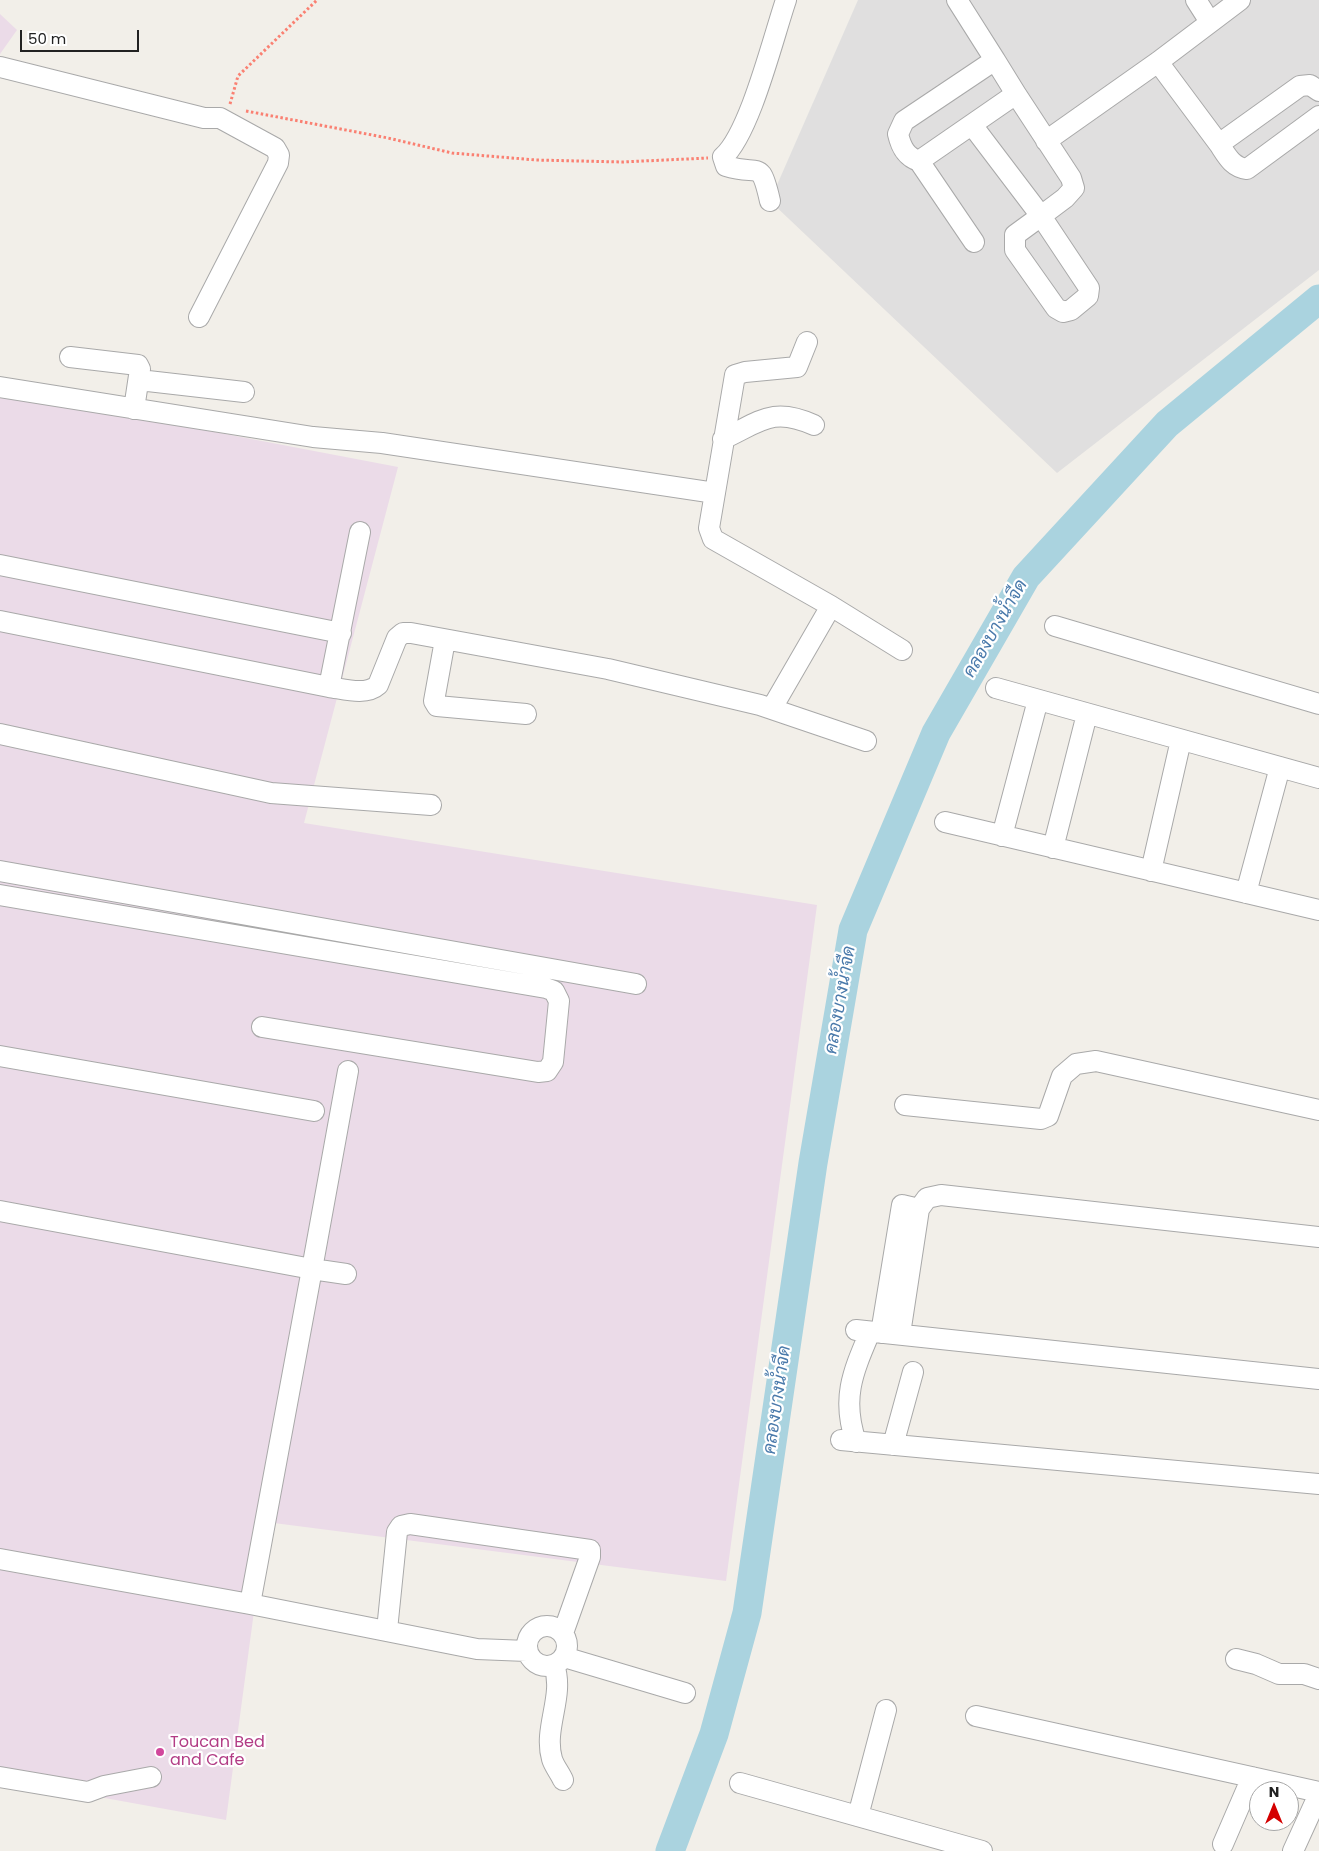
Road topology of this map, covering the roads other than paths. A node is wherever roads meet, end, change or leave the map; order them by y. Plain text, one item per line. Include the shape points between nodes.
1 (786, 0) edge
2 (957, 0) edge
3 (1196, 0) edge
4 (1240, 0) edge
5 (1210, 22) junction
6 (995, 60) junction
7 (1158, 62) junction
8 (0, 67) edge
9 (1319, 90) edge
10 (1016, 94) junction
11 (1319, 116) edge
12 (972, 125) junction
13 (1046, 141) junction
14 (1219, 144) junction
15 (919, 161) junction
16 (770, 202) dead end
17 (1040, 216) junction
18 (974, 242) dead end
19 (199, 317) dead end
20 (807, 342) dead end
21 (70, 356) dead end
22 (139, 380) junction
23 (0, 387) edge
24 (244, 392) dead end
25 (0, 397) edge
26 (76, 408) dead end
27 (134, 409) junction
28 (814, 426) dead end
29 (723, 439) junction
30 (715, 493) junction
31 (360, 532) dead end
32 (0, 565) edge
33 (831, 606) junction
34 (0, 621) edge
35 (1055, 626) dead end
36 (341, 633) junction
37 (445, 640) junction
38 (902, 650) dead end
39 (329, 687) junction
40 (996, 688) dead end
41 (1038, 700) junction
42 (1319, 704) edge
43 (772, 708) junction
44 (526, 714) dead end
45 (1087, 714) junction
46 (0, 734) edge
47 (1181, 740) junction
48 (866, 741) dead end
49 (1280, 767) junction
50 (1319, 778) edge
51 (431, 804) dead end
52 (945, 822) dead end
53 (1002, 836) junction
54 (1053, 848) junction
55 (1151, 871) junction
56 (0, 872) edge
57 (1246, 893) junction
58 (0, 895) edge
59 (1319, 910) edge
60 (636, 984) dead end
61 (262, 1027) dead end
62 (0, 1056) edge
63 (348, 1070) dead end
64 (905, 1105) dead end
65 (1319, 1110) edge
66 (314, 1111) dead end
67 (0, 1211) edge
68 (1319, 1237) edge
69 (312, 1269) junction
70 (346, 1274) dead end
71 (877, 1332) junction
72 (913, 1372) dead end
73 (1319, 1379) edge
74 (893, 1445) junction
75 (1319, 1484) edge
76 (0, 1559) edge
77 (250, 1604) junction
78 (387, 1630) junction
79 (562, 1634) junction
80 (527, 1651) junction
81 (1236, 1659) dead end
82 (559, 1661) junction
83 (1319, 1679) edge
84 (685, 1693) dead end
85 (886, 1710) dead end
86 (976, 1716) dead end
87 (0, 1777) edge
88 (1252, 1777) junction
89 (151, 1778) dead end
90 (563, 1780) dead end
91 (740, 1783) dead end
92 (1319, 1793) edge
93 (858, 1816) junction
94 (1223, 1844) dead end
95 (1300, 1849) edge
96 (982, 1851) edge

1 - 16 street via 746,120 735,144 723,157 726,166 758,171 764,177
2 - 6 street
3 - 5 street
4 - 5 street
5 - 7 street
6 - 10 street
6 - 15 street via 904,121 898,134 900,142 911,159
7 - 13 street
7 - 14 street
8 - 19 street via 204,118 220,118 275,148 279,155 278,163
9 - 14 street via 1310,85 1300,86
10 - 12 street
10 - 13 street
11 - 14 street via 1247,169 1234,164
12 - 15 street
12 - 17 street
13 - 17 street via 1071,178 1074,188
15 - 18 street
17 - 17 street via 1015,235 1015,250 1056,308 1063,312 1071,310 1088,296 1089,288
20 - 29 street via 796,367 735,375
21 - 22 street via 138,365
22 - 24 street
22 - 27 street
23 - 27 street
25 - 26 street
27 - 30 street via 313,437 382,443 547,466
28 - 29 street via 800,419 774,416
29 - 30 street
30 - 33 street via 709,528 713,539
31 - 36 street
32 - 36 street
33 - 38 street
33 - 43 street
34 - 39 street
35 - 42 street
36 - 39 street
37 - 39 street via 403,633 397,638 378,686 372,691
37 - 43 street via 608,669
37 - 44 street via 434,701 437,706
40 - 41 street
41 - 45 street
41 - 53 street
43 - 48 street
45 - 47 street
45 - 54 street
46 - 51 street via 271,793
47 - 49 street
47 - 55 street
49 - 50 street
49 - 57 street
52 - 53 street
53 - 54 street
54 - 55 street
55 - 57 street
56 - 60 street
57 - 59 street
58 - 61 street via 546,988 554,991 560,1001 553,1062 547,1071 538,1072
62 - 66 street
63 - 69 street
64 - 65 street via 1040,1119 1048,1116 1062,1076 1076,1064 1096,1061
67 - 69 street
68 - 71 street via 941,1195 927,1198 919,1208 902,1205
69 - 70 street
69 - 77 street
71 - 73 street
71 - 74 street via 850,1377 848,1441
72 - 74 street
74 - 75 street
76 - 77 street
77 - 78 street
78 - 79 street via 397,1532 401,1526 410,1524 590,1550
78 - 80 street via 477,1649
79 - 80 street via 552,1627 541,1627 531,1634
79 - 82 street via 567,1645
80 - 82 street via 540,1665
81 - 83 street via 1279,1674 1296,1673
82 - 84 street
82 - 90 street via 550,1737 552,1759
85 - 93 street
86 - 88 street
87 - 89 street via 88,1792
88 - 92 street
88 - 94 street
91 - 93 street
92 - 95 street
93 - 96 street

